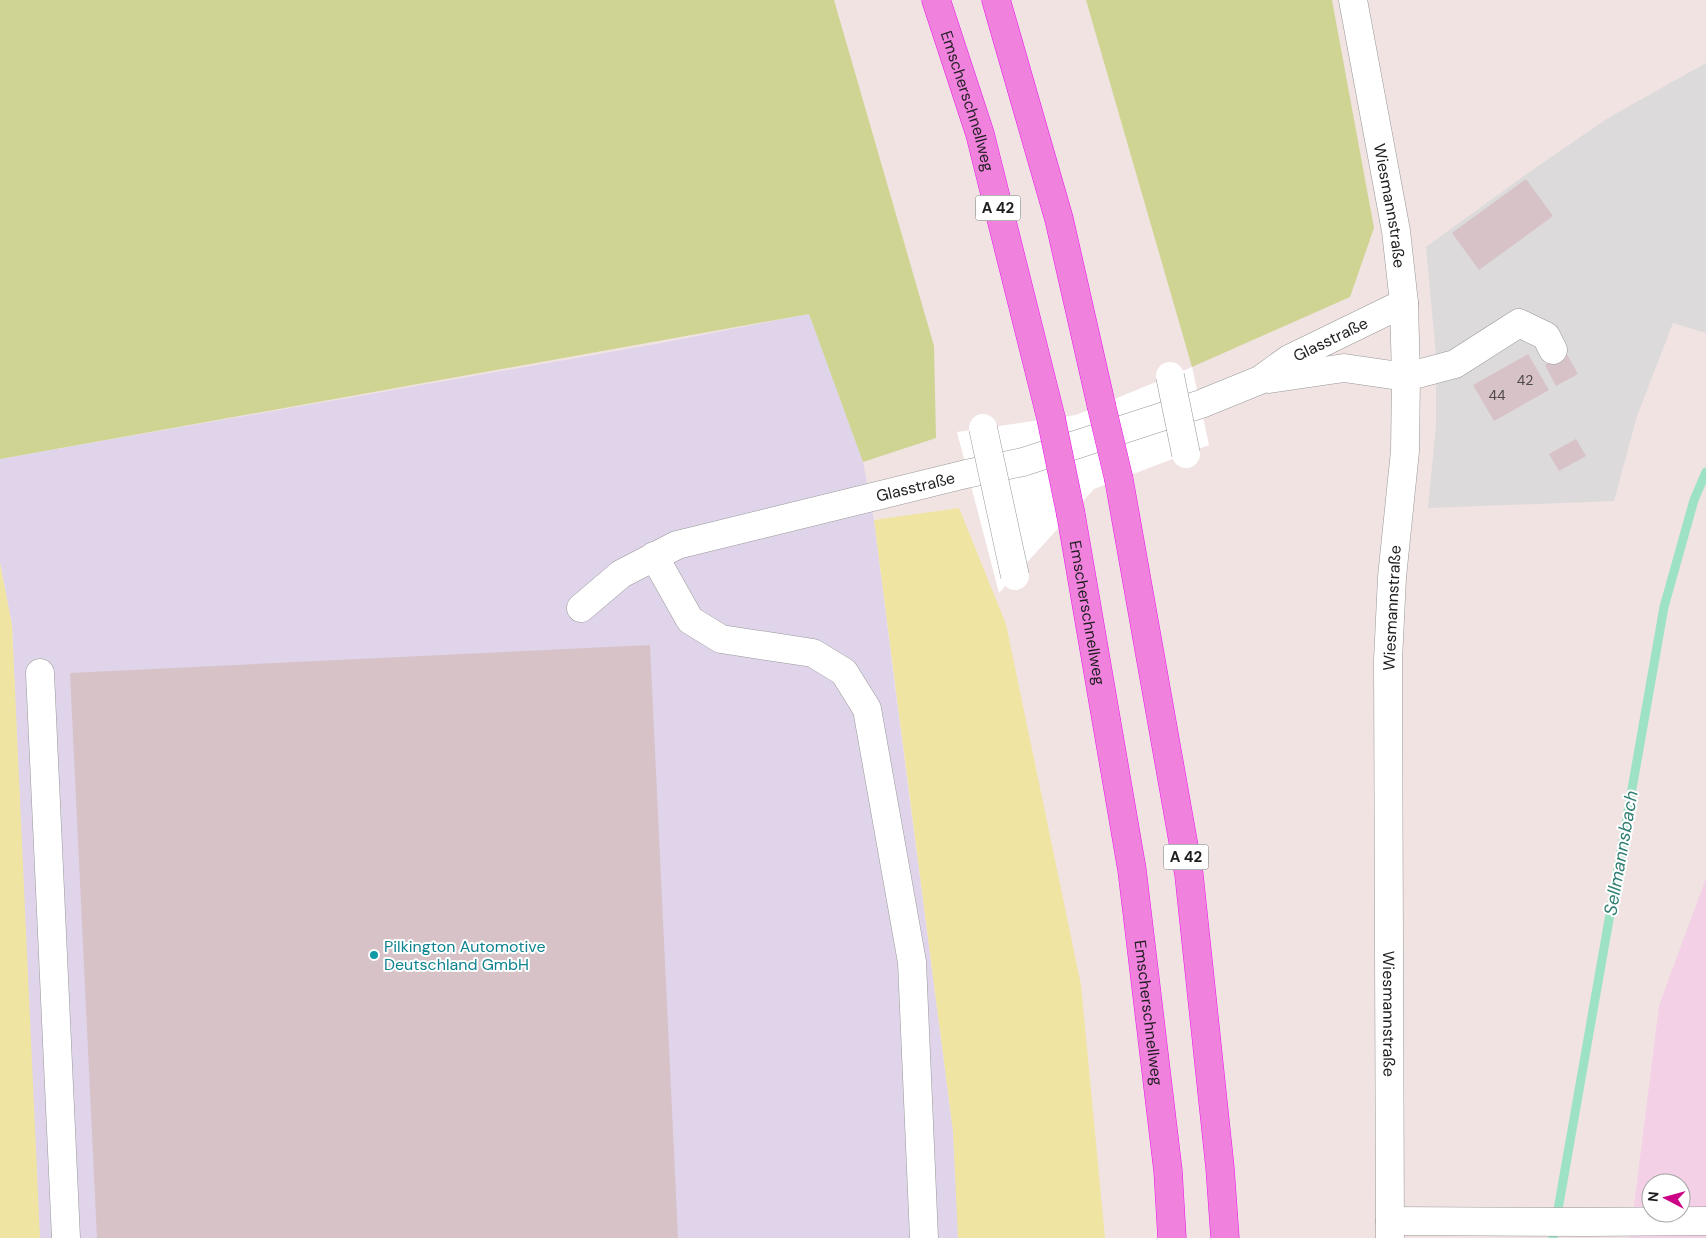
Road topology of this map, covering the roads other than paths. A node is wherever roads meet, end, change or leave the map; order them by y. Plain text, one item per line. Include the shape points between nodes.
1 (936, 0) edge
2 (996, 0) edge
3 (1353, 0) edge
4 (1404, 304) junction
5 (1552, 350) dead end
6 (1170, 376) dead end
7 (1406, 378) junction
8 (1260, 380) junction
9 (983, 428) dead end
10 (1186, 454) dead end
11 (654, 556) junction
12 (1015, 576) dead end
13 (581, 608) dead end
14 (40, 673) dead end
15 (1705, 1215) edge
16 (1390, 1230) edge
17 (66, 1238) edge
18 (924, 1238) edge
19 (1172, 1238) edge
20 (1225, 1238) edge

1 - 19 highway, Emscherschnellweg / A 42, bridge via 980,134 1051,418 1070,515 1132,870 1168,1171
2 - 20 highway, A 42, bridge via 1059,219 1119,480 1189,874
3 - 4 street, Wiesmannstraße via 1396,231
4 - 7 street, Wiesmannstraße
4 - 8 street, Glasstraße via 1289,359
5 - 7 street via 1546,336 1519,323 1455,364
6 - 10 street, bridge
7 - 8 street, Glasstraße via 1344,368
7 - 16 street, Wiesmannstraße via 1405,451 1392,577 1388,660
8 - 11 street, Glasstraße via 1201,404 1022,462 676,545
9 - 12 street, bridge
11 - 13 street, Glasstraße via 620,574
11 - 18 street via 690,620 721,639 813,653 844,672 867,709 912,962
14 - 17 street
15 - 16 street, Wiesmannstraße via 1587,1222 1524,1221

